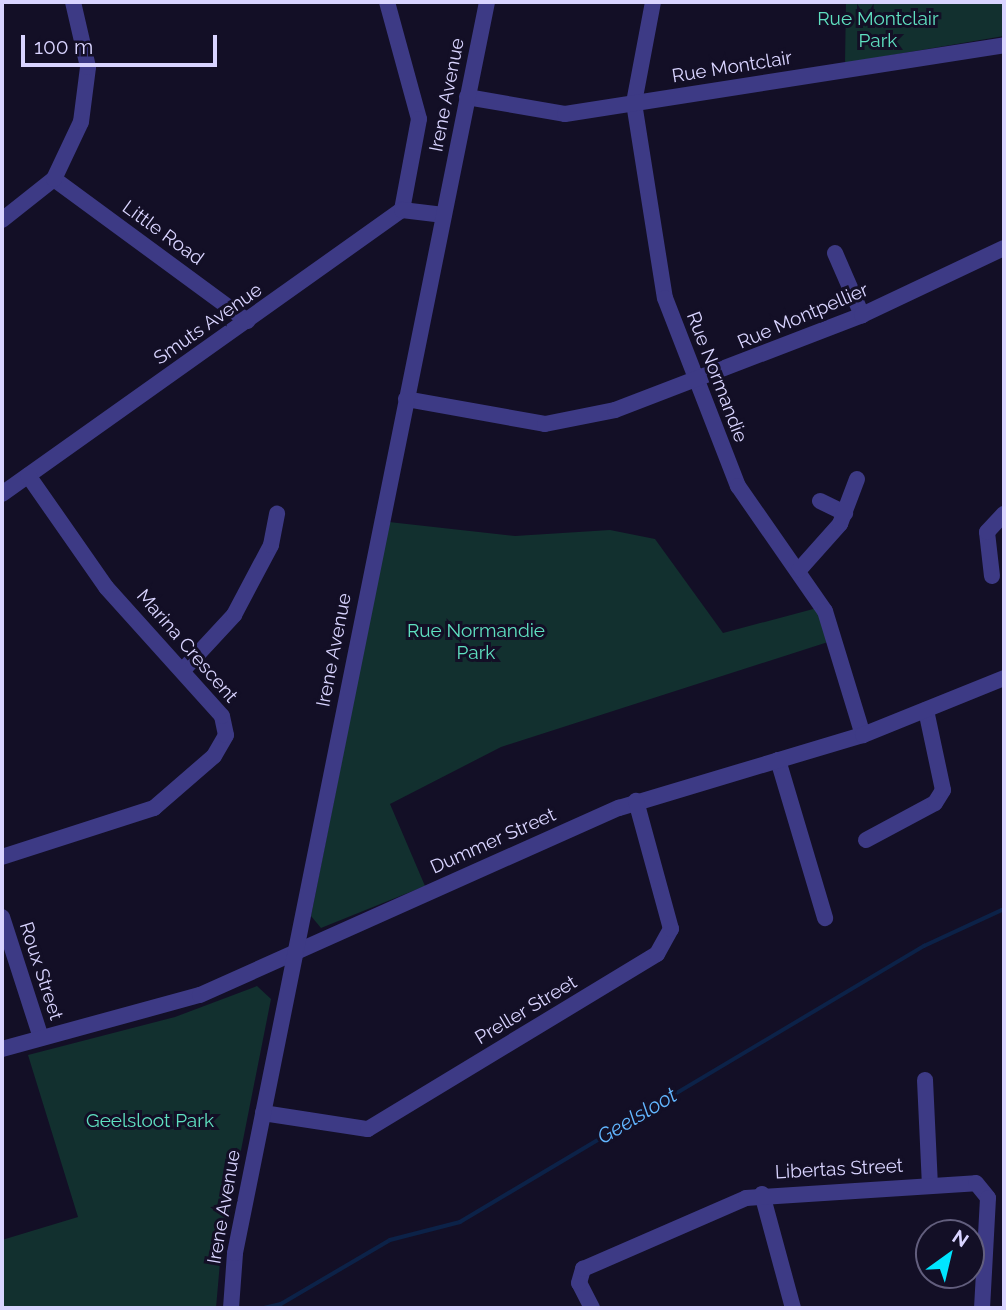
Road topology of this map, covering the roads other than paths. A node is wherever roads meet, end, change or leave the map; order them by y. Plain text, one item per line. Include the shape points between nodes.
1 (73, 2) edge
2 (387, 2) edge
3 (487, 2) edge
4 (653, 2) edge
5 (1004, 46) edge
6 (467, 97) junction
7 (634, 103) junction
8 (54, 179) junction
9 (402, 211) junction
10 (444, 215) junction
11 (2, 220) edge
12 (1004, 248) edge
13 (835, 253) dead end
14 (862, 315) junction
15 (247, 321) junction
16 (697, 383) junction
17 (406, 399) junction
18 (28, 475) junction
19 (857, 480) dead end
20 (2, 494) edge
21 (820, 501) dead end
22 (845, 513) junction
23 (277, 514) dead end
24 (1004, 514) edge
25 (799, 570) junction
26 (992, 576) dead end
27 (184, 669) junction
28 (1004, 680) edge
29 (926, 710) junction
30 (863, 735) junction
31 (778, 760) junction
32 (636, 802) junction
33 (866, 840) dead end
34 (2, 857) edge
35 (2, 917) edge
36 (825, 918) dead end
37 (294, 952) junction
38 (41, 1038) junction
39 (2, 1049) edge
40 (925, 1080) dead end
41 (262, 1113) junction
42 (930, 1185) junction
43 (762, 1194) junction
44 (231, 1308) edge
45 (592, 1308) edge
46 (793, 1308) edge
47 (982, 1308) edge

1 - 8 street via 84,37 88,93 72,146
2 - 9 street via 419,119
3 - 6 street, Irene Avenue
4 - 7 street, Rue Normandie
5 - 7 street, Rue Montclair
6 - 7 street, Rue Montclair via 551,114
6 - 10 street, Irene Avenue
7 - 16 street, Rue Normandie via 662,285
8 - 11 street
8 - 15 street, Little Road
9 - 10 street
9 - 15 street, Smuts Avenue
10 - 17 street, Irene Avenue
12 - 14 street, Rue Montpellier
13 - 14 street
14 - 16 street, Rue Montpellier
15 - 18 street, Smuts Avenue
16 - 17 street, Rue Montpellier via 545,424
16 - 25 street, Rue Normandie via 738,486
17 - 37 street, Irene Avenue
18 - 20 street, Smuts Avenue
18 - 27 street, Marina Crescent via 106,587
19 - 22 street
21 - 22 street
22 - 25 street
23 - 27 street via 271,545 246,595
24 - 26 street via 987,532
25 - 30 street, Rue Normandie via 825,611
27 - 34 street, Marina Crescent via 226,724 214,756 154,808
28 - 29 street, Dummer Street
29 - 30 street, Dummer Street
29 - 33 street via 943,790 935,803
30 - 31 street, Dummer Street
31 - 32 street, Dummer Street
31 - 36 street
32 - 37 street, Dummer Street
32 - 41 street, Preller Street via 671,929 657,954 368,1129
35 - 38 street, Roux Street
37 - 38 street, Dummer Street via 200,995
37 - 41 street, Irene Avenue
38 - 39 street, Dummer Street
40 - 42 street
41 - 44 street, Irene Avenue via 235,1253
42 - 43 street, Libertas Street
42 - 47 street, Libertas Street via 976,1183 984,1189
43 - 45 street, Libertas Street via 583,1269 579,1283
43 - 46 street

